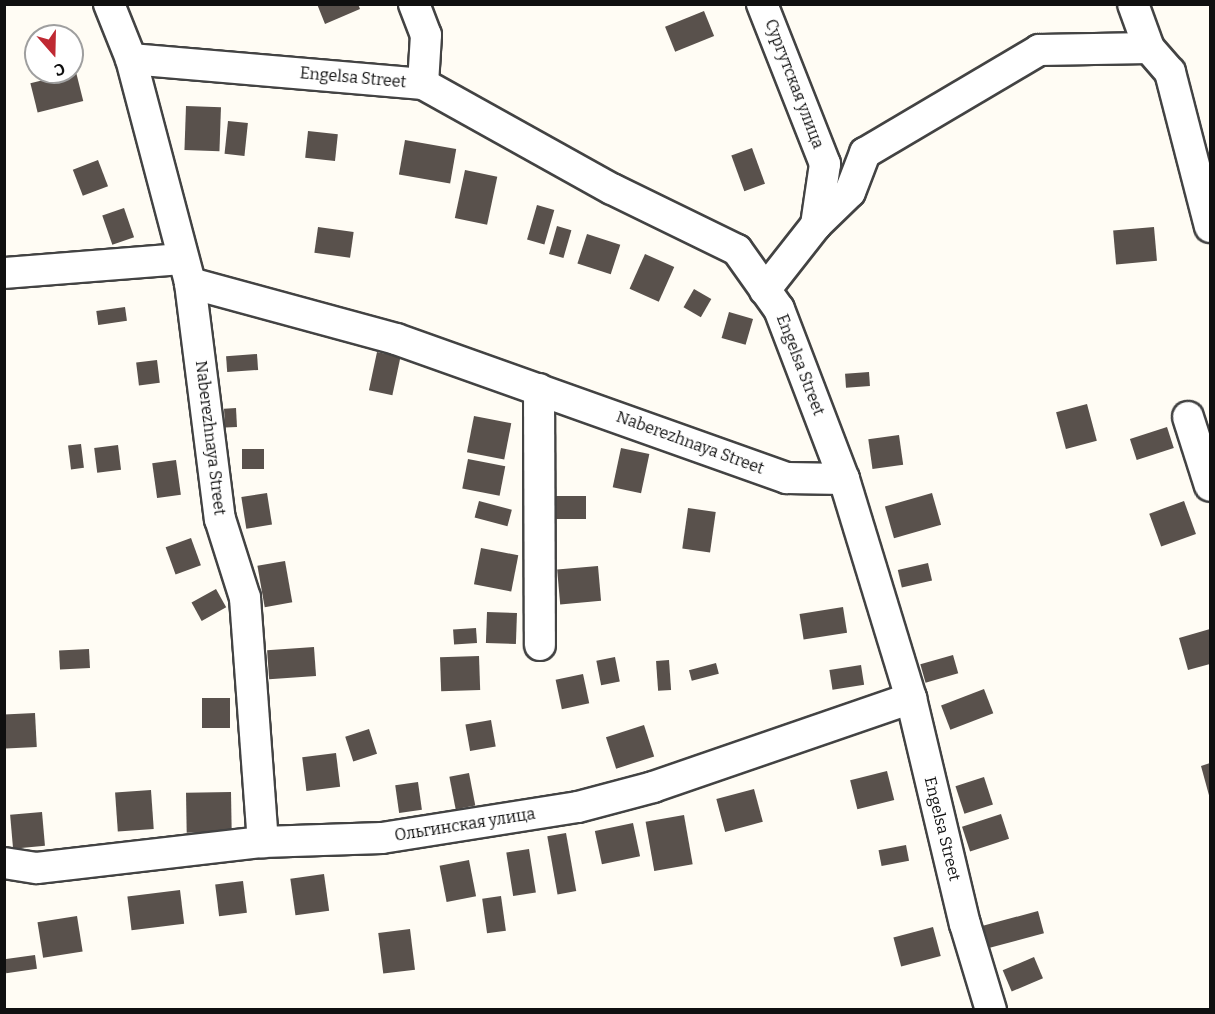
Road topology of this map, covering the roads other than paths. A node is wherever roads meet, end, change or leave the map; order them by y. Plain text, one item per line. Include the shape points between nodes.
1 (109, 4) edge
2 (414, 4) edge
3 (762, 4) edge
4 (1133, 4) edge
5 (1149, 48) junction
6 (131, 59) junction
7 (423, 84) junction
8 (816, 225) junction
9 (1210, 227) edge
10 (186, 271) junction
11 (4, 273) edge
12 (765, 290) junction
13 (538, 389) junction
14 (1188, 417) dead end
15 (844, 480) junction
16 (1210, 486) edge
17 (540, 645) dead end
18 (911, 698) junction
19 (263, 842) junction
20 (4, 863) edge
21 (991, 1010) edge

1 - 6 street, Naberezhnaya Street
2 - 7 street via 426,34
3 - 8 street, Сургутская улица via 825,164
4 - 5 street
5 - 8 street via 1039,50 865,153 850,192
5 - 9 street via 1170,72
6 - 7 street, Engelsa Street
6 - 10 street, Naberezhnaya Street
7 - 12 street, Engelsa Street via 612,189 737,250
8 - 12 street, Сургутская улица
10 - 11 street, Naberezhnaya Street
10 - 13 street, Naberezhnaya Street
10 - 19 street, Naberezhnaya Street via 220,519 245,598
12 - 15 street, Engelsa Street via 779,309
13 - 15 street, Naberezhnaya Street via 787,478
13 - 17 street
14 - 16 street
15 - 18 street, Engelsa Street
18 - 19 street, Ольгинская улица via 653,787 578,807 382,838
18 - 21 street, Engelsa Street via 965,924
19 - 20 street, Ольгинская улица via 37,868

